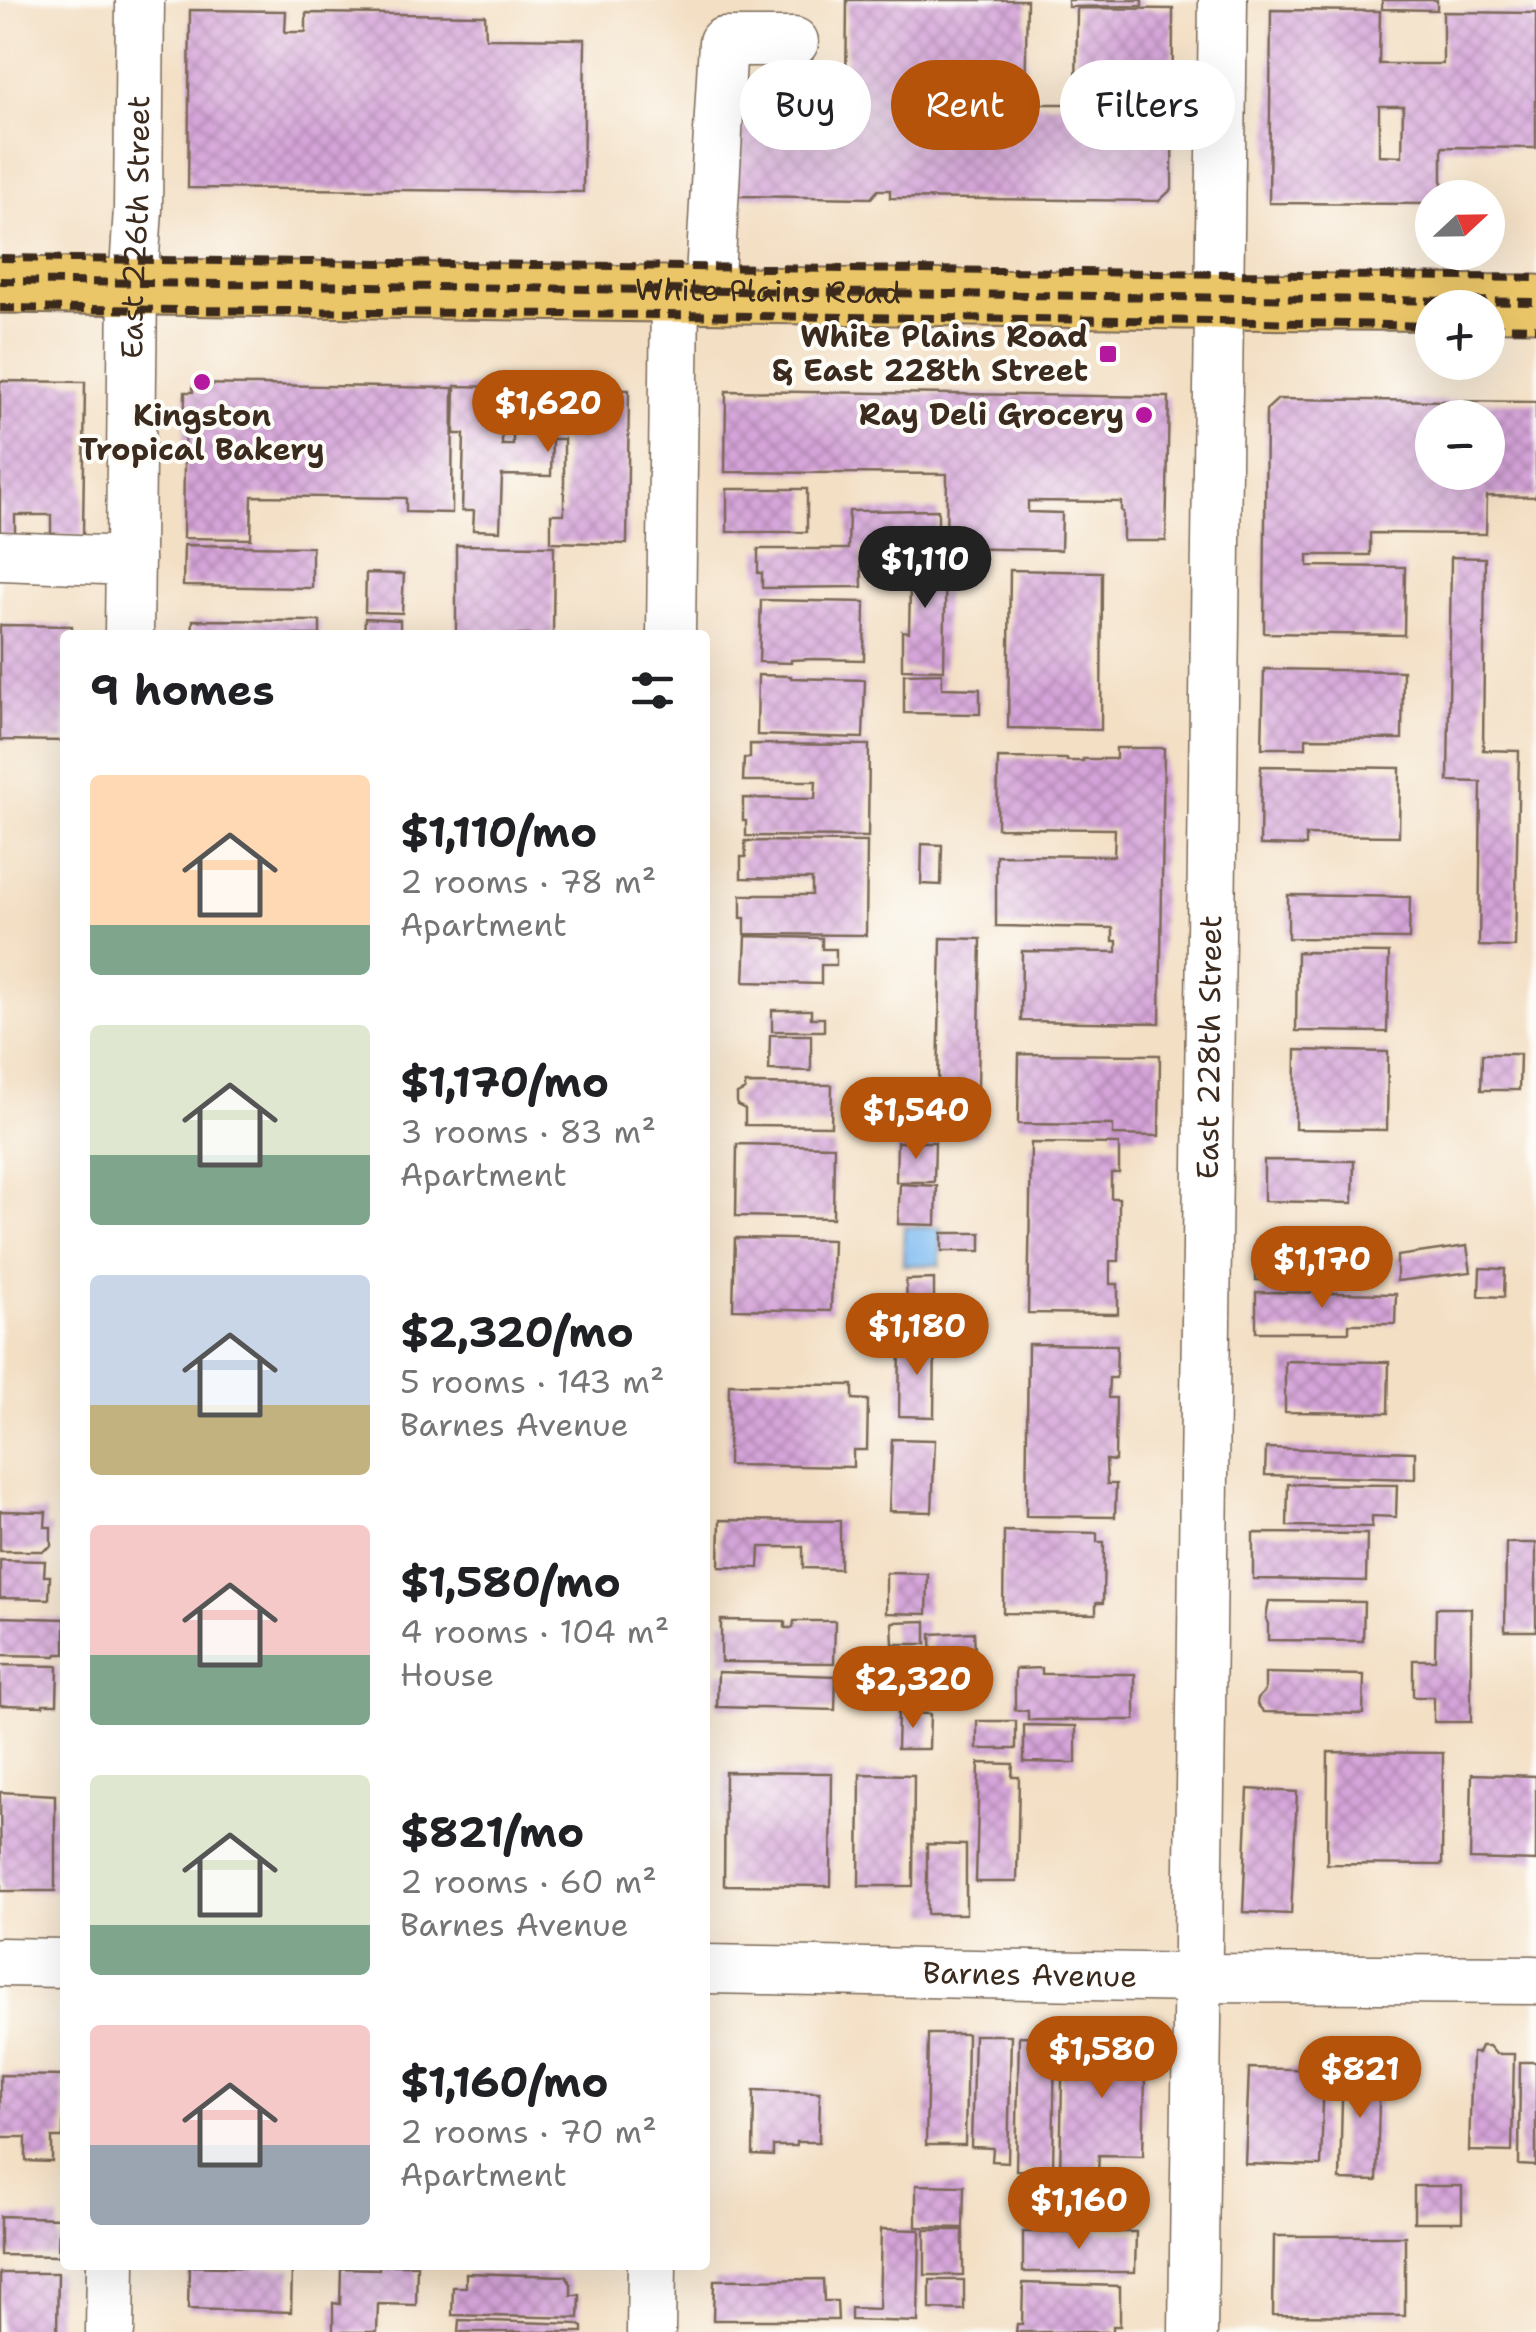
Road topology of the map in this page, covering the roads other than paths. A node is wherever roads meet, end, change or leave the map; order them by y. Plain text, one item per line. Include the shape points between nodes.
1 (140, 0) edge
2 (1222, 0) edge
3 (794, 42) dead end
4 (0, 285) edge
5 (132, 287) junction
6 (692, 294) junction
7 (1218, 301) junction
8 (1536, 303) edge
9 (0, 556) edge
10 (130, 561) junction
11 (129, 630) edge
12 (672, 630) edge
13 (0, 1962) edge
14 (60, 1963) edge
15 (710, 1969) edge
16 (1198, 1978) junction
17 (1536, 1980) edge
18 (111, 2270) edge
19 (652, 2270) edge
20 (110, 2332) edge
21 (652, 2332) edge
22 (1193, 2332) edge

1 - 5 street, East 226th Street
2 - 7 street, East 228th Street
3 - 6 street via 723,42
4 - 5 main road, White Plains Road
5 - 6 main road, White Plains Road
5 - 10 street, East 226th Street
6 - 7 main road, White Plains Road
6 - 12 street
7 - 8 main road, White Plains Road
7 - 16 street, East 228th Street
9 - 10 street
10 - 11 street, East 226th Street
13 - 14 street
15 - 16 street, Barnes Avenue
16 - 17 street, Barnes Avenue
16 - 22 street, East 228th Street
18 - 20 street
19 - 21 street

